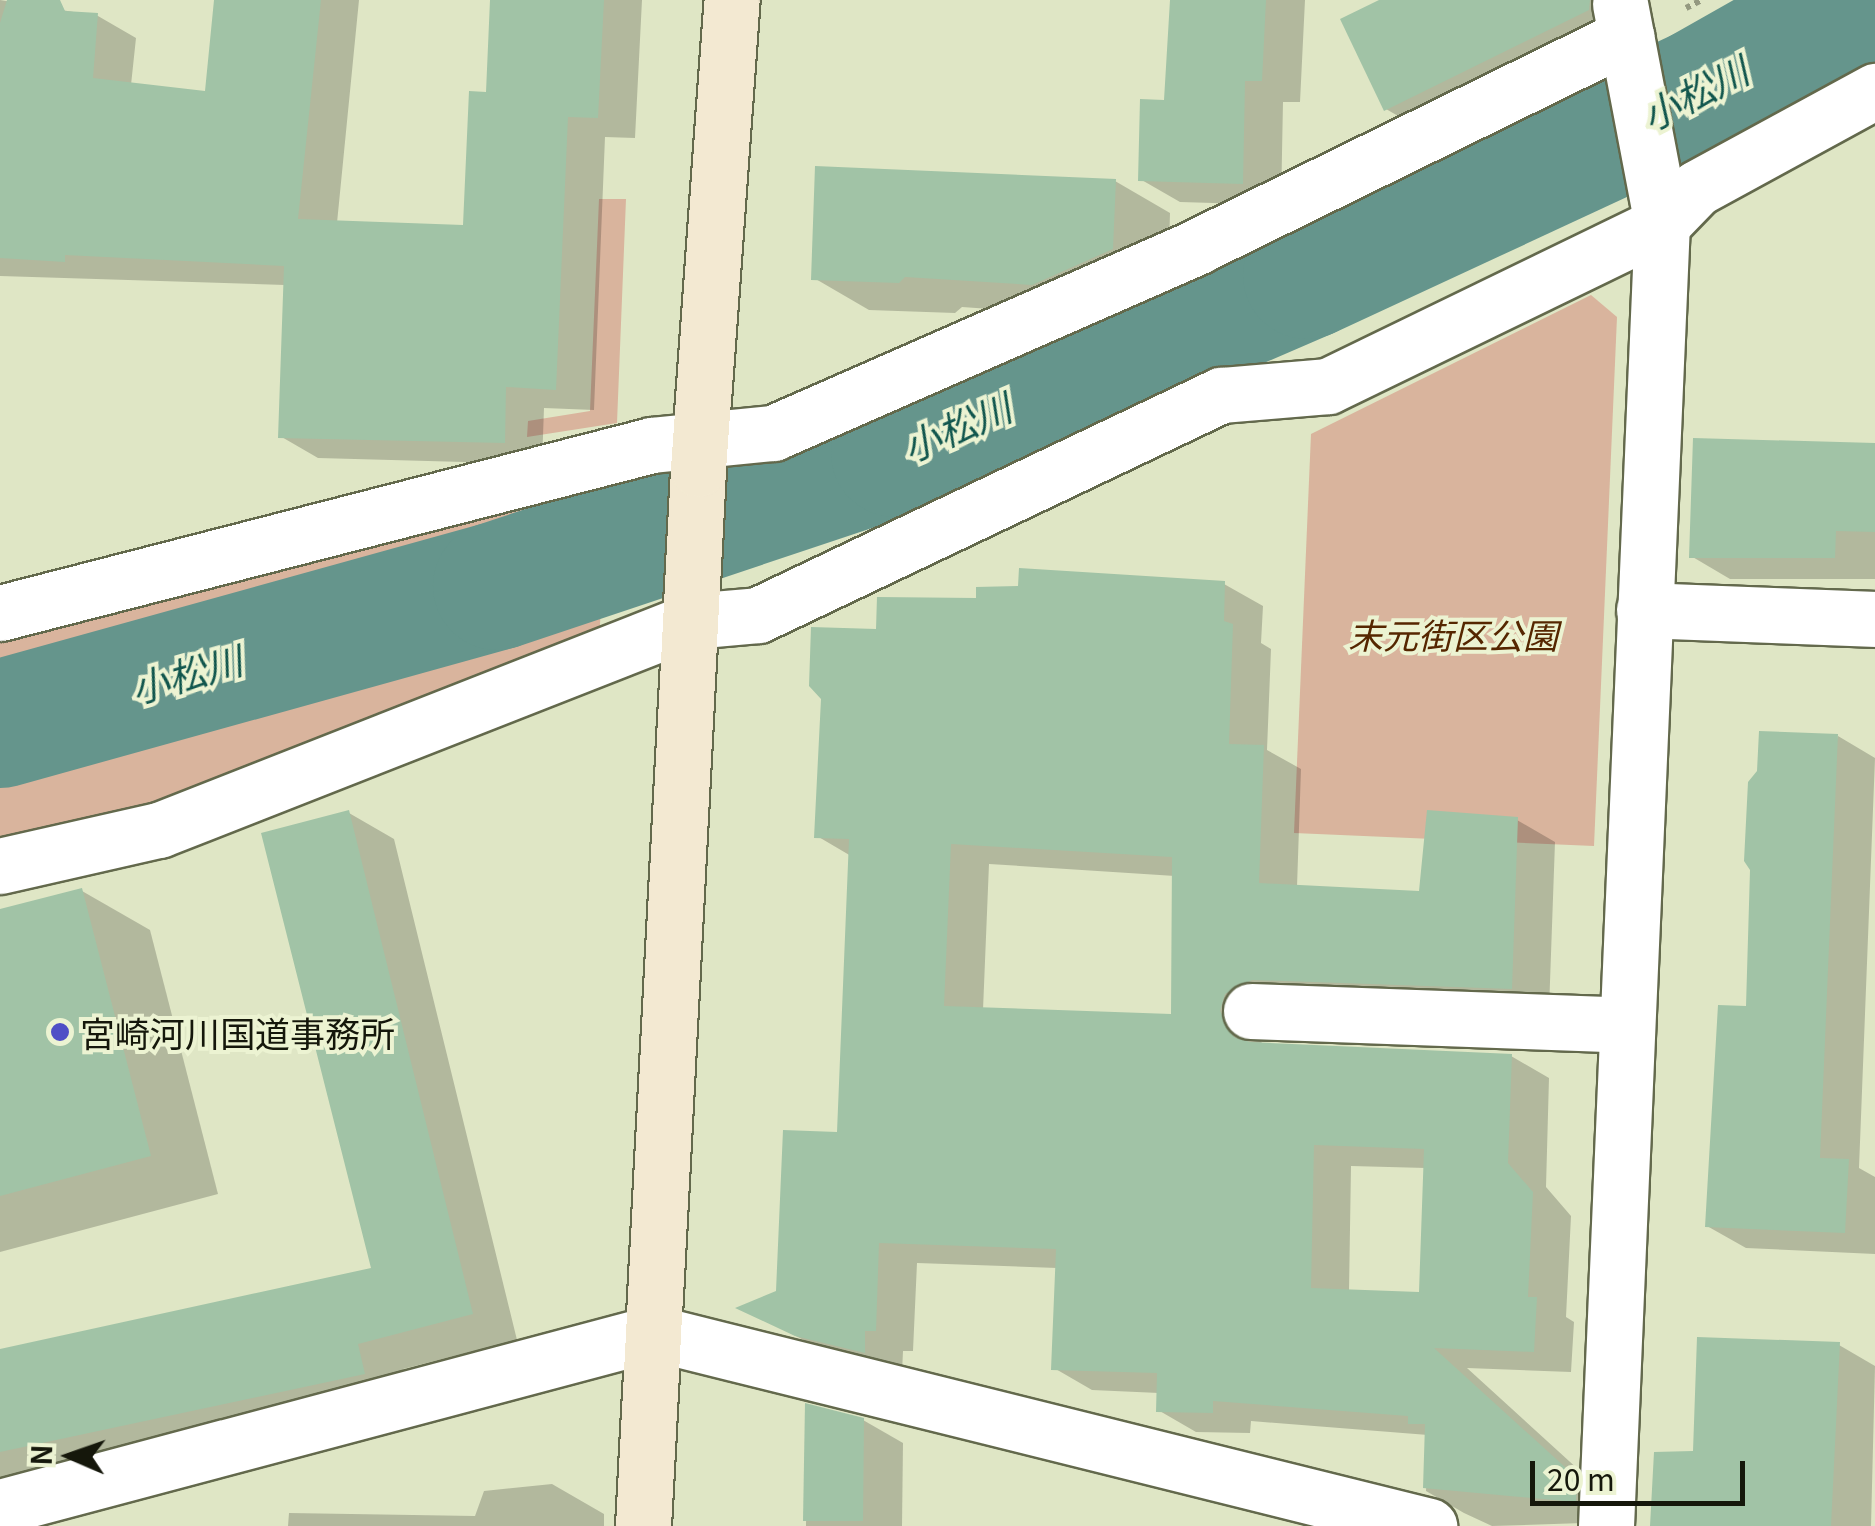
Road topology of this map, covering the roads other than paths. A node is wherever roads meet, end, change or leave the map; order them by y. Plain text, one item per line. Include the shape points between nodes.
1 (732, 0) edge
2 (1623, 18) edge
3 (1875, 91) edge
4 (1662, 224) junction
5 (699, 454) junction
6 (1644, 610) junction
7 (0, 613) edge
8 (1875, 619) edge
9 (691, 622) junction
10 (0, 866) edge
11 (1251, 1011) dead end
12 (1627, 1026) junction
13 (654, 1334) junction
14 (0, 1507) edge
15 (643, 1526) edge
16 (1430, 1526) edge
17 (1606, 1526) edge

1 - 5 street
2 - 4 street
2 - 5 street via 1198,246 772,432
3 - 4 street via 1697,188
4 - 6 street
4 - 9 street via 1328,386 1221,396 758,615
5 - 7 street via 652,444
5 - 9 street
6 - 8 street
6 - 12 street
9 - 10 street via 159,830
9 - 13 street
11 - 12 street
12 - 17 street
13 - 14 street
13 - 15 street
13 - 16 street

